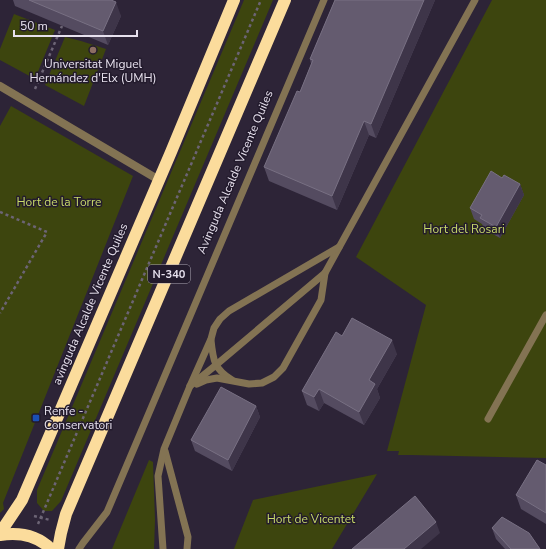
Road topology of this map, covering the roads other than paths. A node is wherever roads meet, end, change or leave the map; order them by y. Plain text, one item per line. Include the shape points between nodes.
1 (234, 0) edge
2 (285, 0) edge
3 (324, 0) edge
4 (475, 0) edge
5 (0, 86) edge
6 (159, 180) junction
7 (340, 246) junction
8 (325, 273) junction
9 (546, 315) edge
10 (211, 339) junction
11 (216, 365) junction
12 (236, 382) junction
13 (190, 386) junction
14 (488, 419) dead end
15 (164, 449) junction
16 (0, 534) edge
17 (51, 549) edge
18 (58, 549) edge
19 (79, 549) edge
20 (163, 549) edge
21 (187, 549) edge

1 - 6 highway, avinguda Alcalde Vicente Quiles
2 - 18 highway, Avinguda Alcalde Vicente Quiles / N-340 via 66,514
3 - 19 lane, Avinguda Alcalde Vicente Quiles via 107,512
4 - 7 lane
5 - 6 street
6 - 16 highway, avinguda Alcalde Vicente Quiles via 22,500
7 - 8 lane
7 - 10 lane via 229,311 214,328
8 - 11 lane
8 - 12 lane via 321,300 283,368 274,377 262,383
9 - 14 lane
10 - 11 lane
10 - 13 lane
11 - 12 lane
11 - 13 lane
12 - 13 lane via 217,378
13 - 15 lane
15 - 20 lane via 158,476
15 - 21 lane via 188,538
16 - 17 highway via 24,534 36,538

